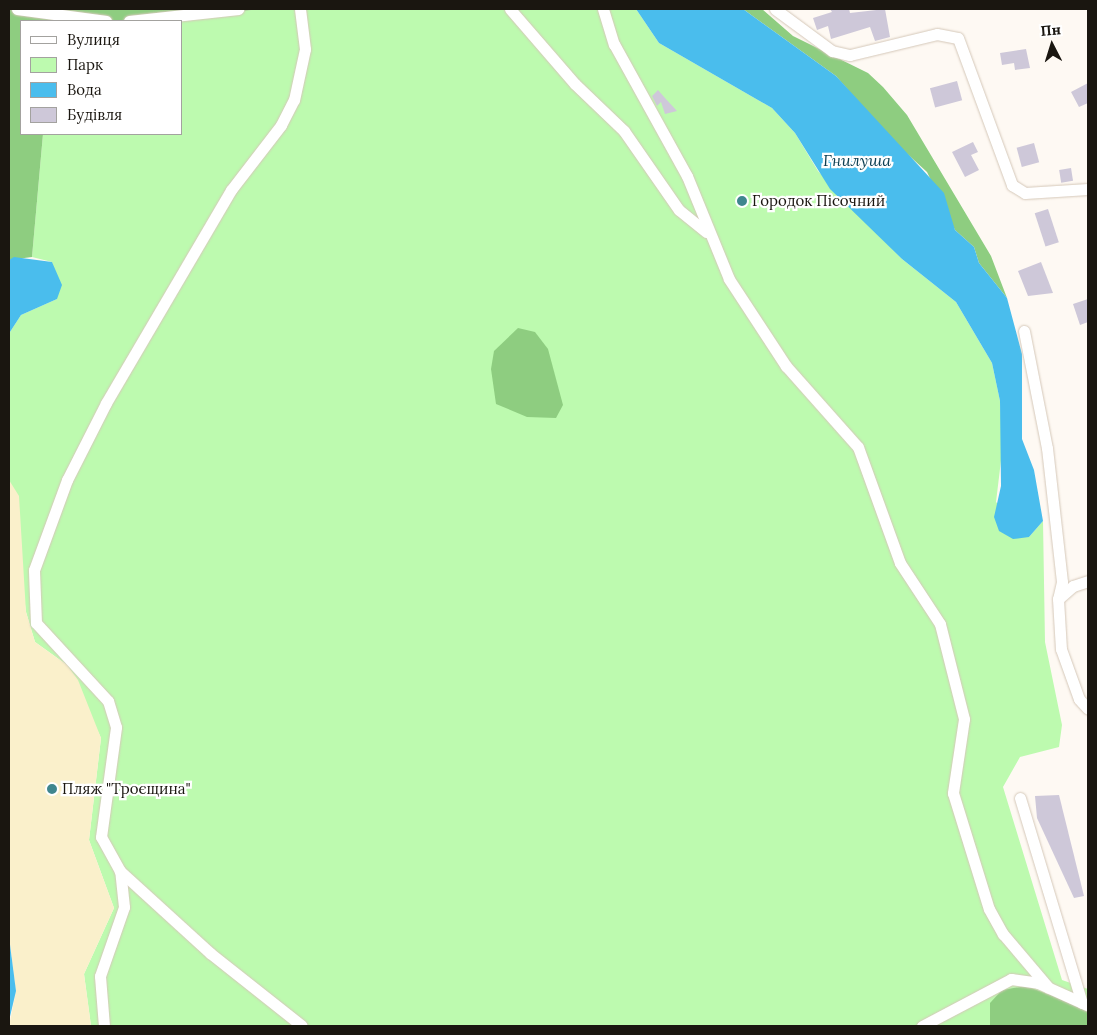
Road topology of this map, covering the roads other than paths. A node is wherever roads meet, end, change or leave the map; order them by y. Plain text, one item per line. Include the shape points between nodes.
1 (17, 9) edge
2 (238, 9) edge
3 (300, 9) edge
4 (510, 9) edge
5 (603, 9) edge
6 (775, 9) edge
7 (99, 20) edge
8 (138, 20) edge
9 (1088, 189) edge
10 (708, 233) junction
11 (1024, 331) dead end
12 (1088, 581) edge
13 (1058, 599) junction
14 (1088, 709) edge
15 (1020, 798) dead end
16 (120, 870) junction
17 (1048, 987) junction
18 (1085, 1004) edge
19 (104, 1026) edge
20 (302, 1026) edge
21 (922, 1026) edge

1 - 7 street
2 - 8 street
3 - 16 street via 305,49 294,100 281,125 231,190 106,403 67,480 34,570 36,623 108,701 116,726 101,837
4 - 10 street via 575,84 624,131 679,210
5 - 10 street via 614,44 687,176
6 - 9 street via 832,51 850,56 937,34 958,38 1012,185 1025,193
10 - 17 street via 729,279 786,366 858,447 900,563 940,624 964,719 953,793 989,910 1003,934
11 - 13 street via 1047,448 1062,582
12 - 13 street via 1073,586
13 - 14 street via 1065,664
15 - 18 street
16 - 19 street via 124,907 100,976
16 - 20 street via 210,953
17 - 18 street
17 - 21 street via 1026,980 1008,980

